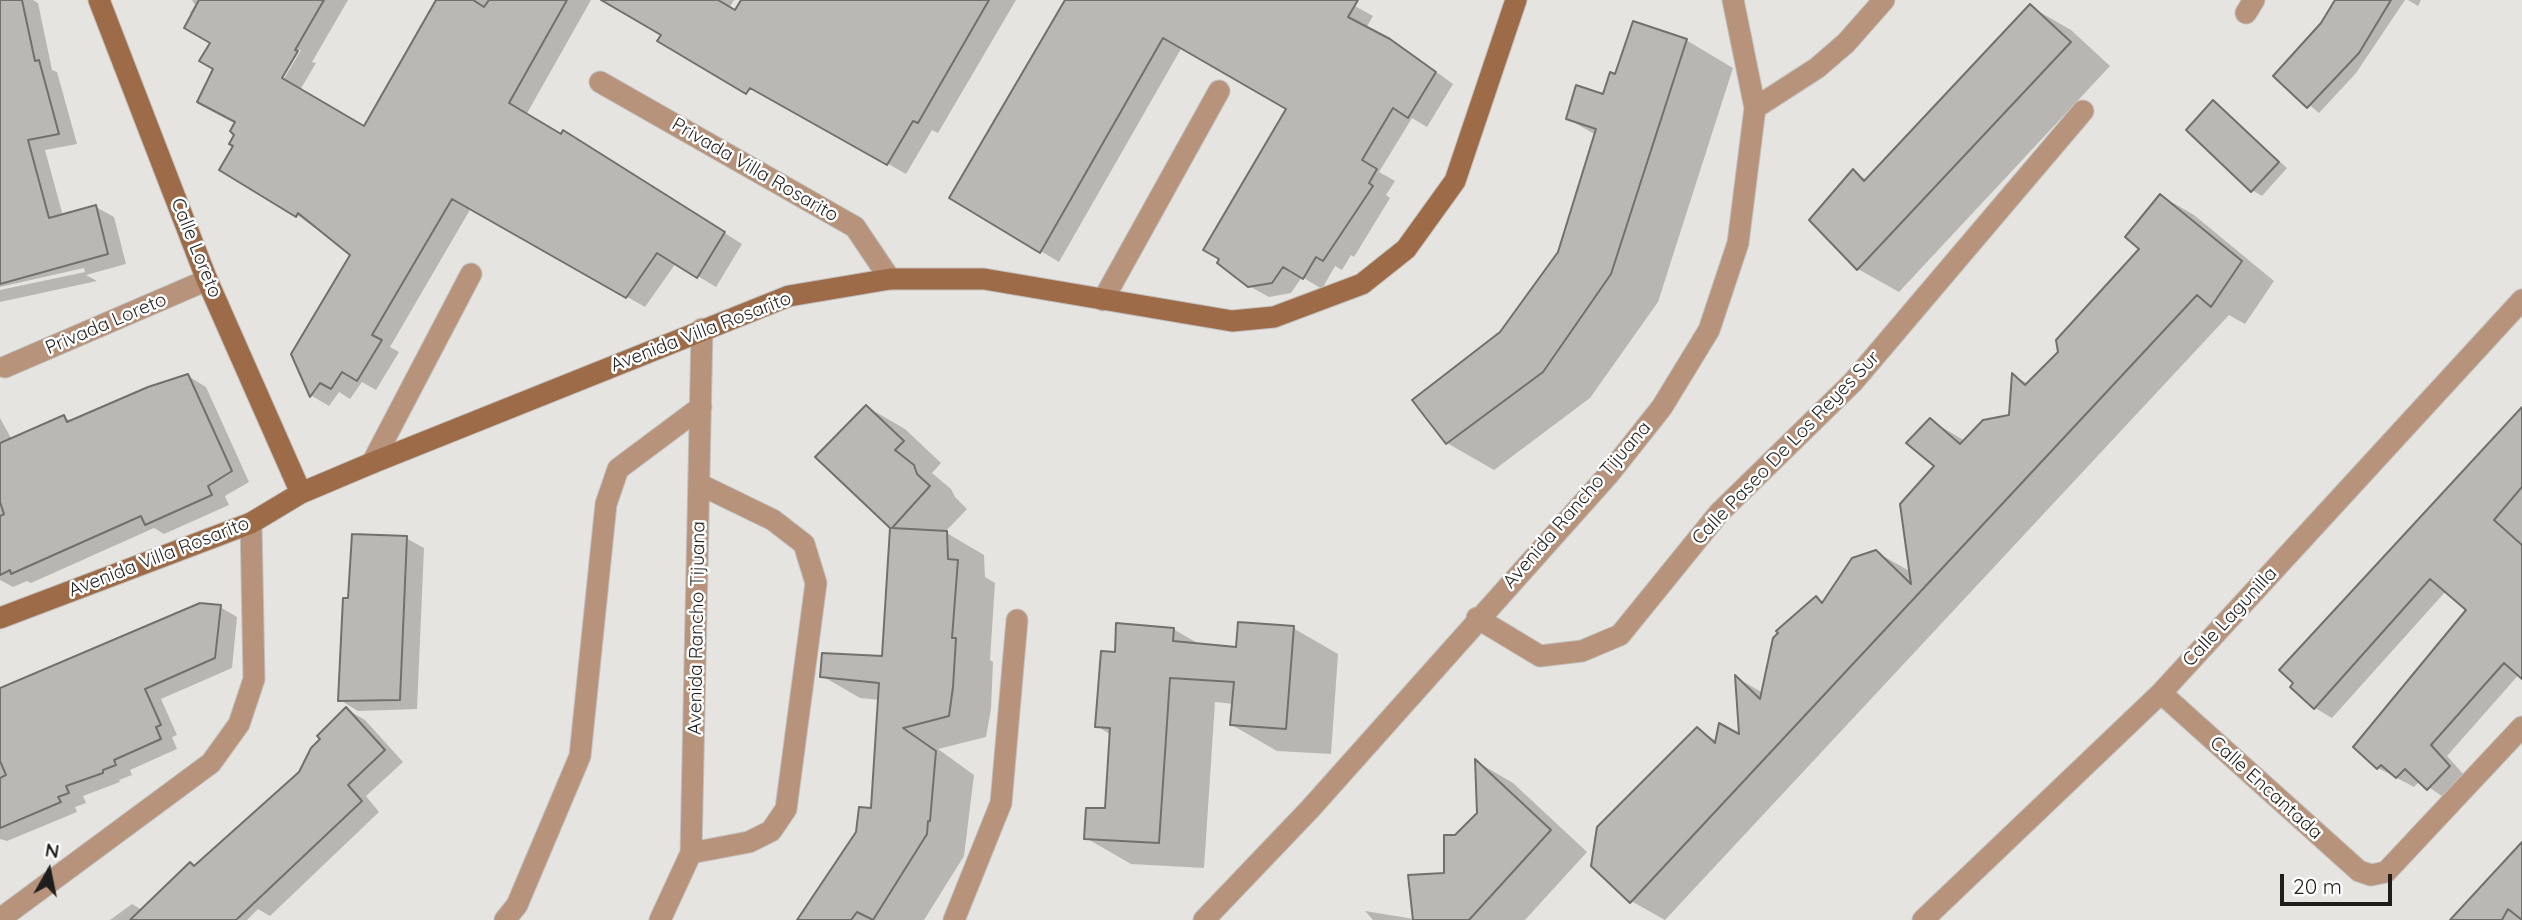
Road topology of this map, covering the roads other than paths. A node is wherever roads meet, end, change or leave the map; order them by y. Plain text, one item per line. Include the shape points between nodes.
1 (99, 0) edge
2 (1733, 0) edge
3 (1884, 0) edge
4 (1512, 1) edge
5 (600, 82) dead end
6 (1219, 91) dead end
7 (1755, 108) junction
8 (2083, 111) dead end
9 (471, 274) dead end
10 (890, 279) junction
11 (207, 280) junction
12 (1103, 300) junction
13 (2522, 300) edge
14 (702, 328) junction
15 (5, 367) dead end
16 (701, 407) junction
17 (372, 463) junction
18 (699, 484) junction
19 (301, 493) junction
20 (251, 523) junction
21 (0, 618) edge
22 (1477, 618) junction
23 (1017, 620) dead end
24 (2161, 693) junction
25 (2522, 727) edge
26 (691, 852) junction
27 (0, 919) edge
28 (505, 920) edge
29 (660, 920) edge
30 (954, 920) edge
31 (1204, 920) edge
32 (1923, 920) edge

1 - 11 street, Calle Loreto
2 - 7 street, Avenida Rancho Tijuana
3 - 7 street via 1817,68
4 - 12 street, Avenida Villa Rosarito via 1455,181 1406,249 1362,284 1274,317 1231,321
5 - 10 street, Privada Villa Rosarito via 855,227
6 - 12 street
7 - 22 street, Avenida Rancho Tijuana via 1738,243 1709,330 1662,407 1609,474
8 - 22 street, Calle Paseo De Los Reyes Sur via 1853,382 1719,513 1620,635 1582,652 1540,656
9 - 17 street
10 - 12 street, Avenida Villa Rosarito via 984,279
10 - 14 street, Avenida Villa Rosarito via 789,296
11 - 15 street, Privada Loreto
11 - 19 street, Calle Loreto
13 - 24 street, Calle Lagunilla
14 - 16 street, Avenida Rancho Tijuana
14 - 17 street, Avenida Villa Rosarito
16 - 18 street, Avenida Rancho Tijuana
16 - 28 street via 618,469 606,505 580,756 517,905
17 - 19 street, Avenida Villa Rosarito
18 - 26 street, Avenida Rancho Tijuana
18 - 26 street via 773,520 804,544 817,583 786,809 771,831 750,842
19 - 20 street, Avenida Villa Rosarito
20 - 21 street, Avenida Villa Rosarito
20 - 27 street via 254,679 239,724 211,763
22 - 31 street, Avenida Rancho Tijuana via 1310,809
23 - 30 street via 1001,803
24 - 25 street, Calle Encantada via 2359,871 2371,875 2386,872
24 - 32 street, Calle Lagunilla
26 - 29 street, Avenida Rancho Tijuana

